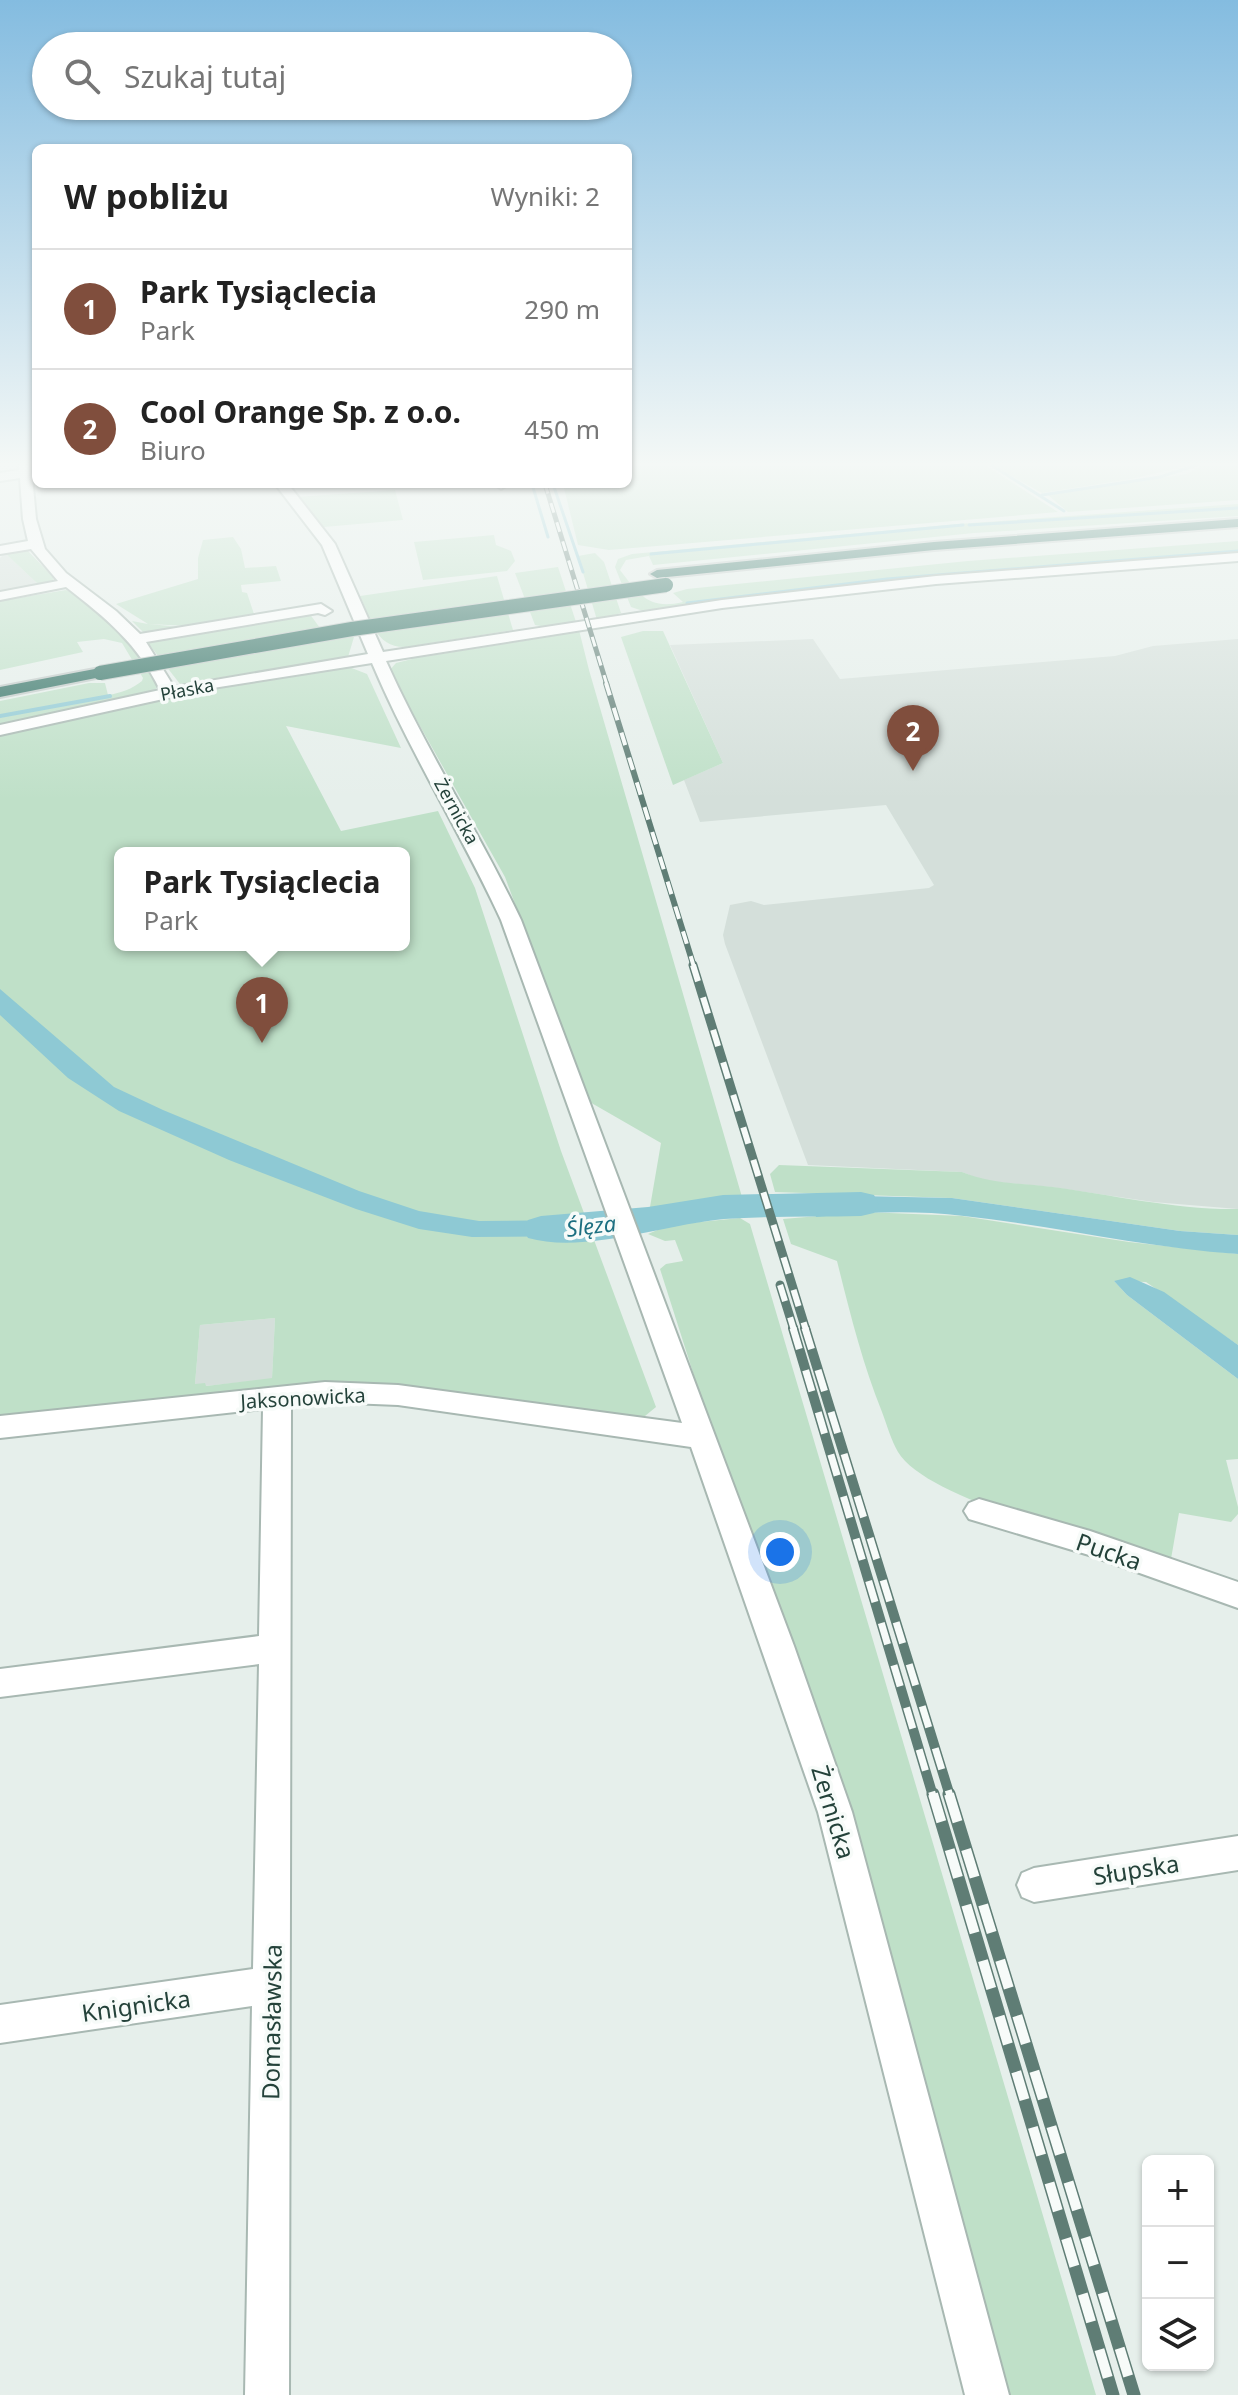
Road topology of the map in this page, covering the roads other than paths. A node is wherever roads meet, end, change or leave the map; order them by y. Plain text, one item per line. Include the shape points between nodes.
1 (66, 577) edge
2 (342, 577) edge
3 (680, 577) edge
4 (689, 577) edge
5 (998, 577) edge
6 (662, 579) junction
7 (72, 582) junction
8 (0, 596) edge
9 (323, 609) dead end
10 (135, 639) junction
11 (376, 656) junction
12 (97, 668) junction
13 (0, 680) edge
14 (0, 692) edge
15 (169, 692) junction
16 (0, 730) edge
17 (277, 1396) junction
18 (0, 1427) edge
19 (701, 1437) junction
20 (979, 1511) dead end
21 (1238, 1595) edge
22 (274, 1648) junction
23 (0, 1683) edge
24 (1238, 1853) edge
25 (1034, 1885) dead end
26 (271, 1985) junction
27 (0, 2024) edge
28 (267, 2395) edge
29 (987, 2395) edge

1 - 7 street
2 - 11 street, Żernicka
3 - 6 highway
4 - 6 highway
5 - 11 street, Płaska via 826,591
6 - 12 highway, bridge
7 - 8 street
7 - 10 street
9 - 10 street
10 - 15 street
11 - 15 street, Płaska
11 - 19 street, Żernicka via 494,881
12 - 13 highway
12 - 14 highway
15 - 16 street, Płaska
17 - 18 street, Jaksonowicka
17 - 19 street, Jaksonowicka via 398,1395
17 - 22 street, Domasławska
19 - 29 street, Żernicka via 835,1812
20 - 21 street, Pucka
22 - 23 street
22 - 26 street, Domasławska
24 - 25 street, Słupska
26 - 27 street, Knignicka
26 - 28 street, Domasławska

